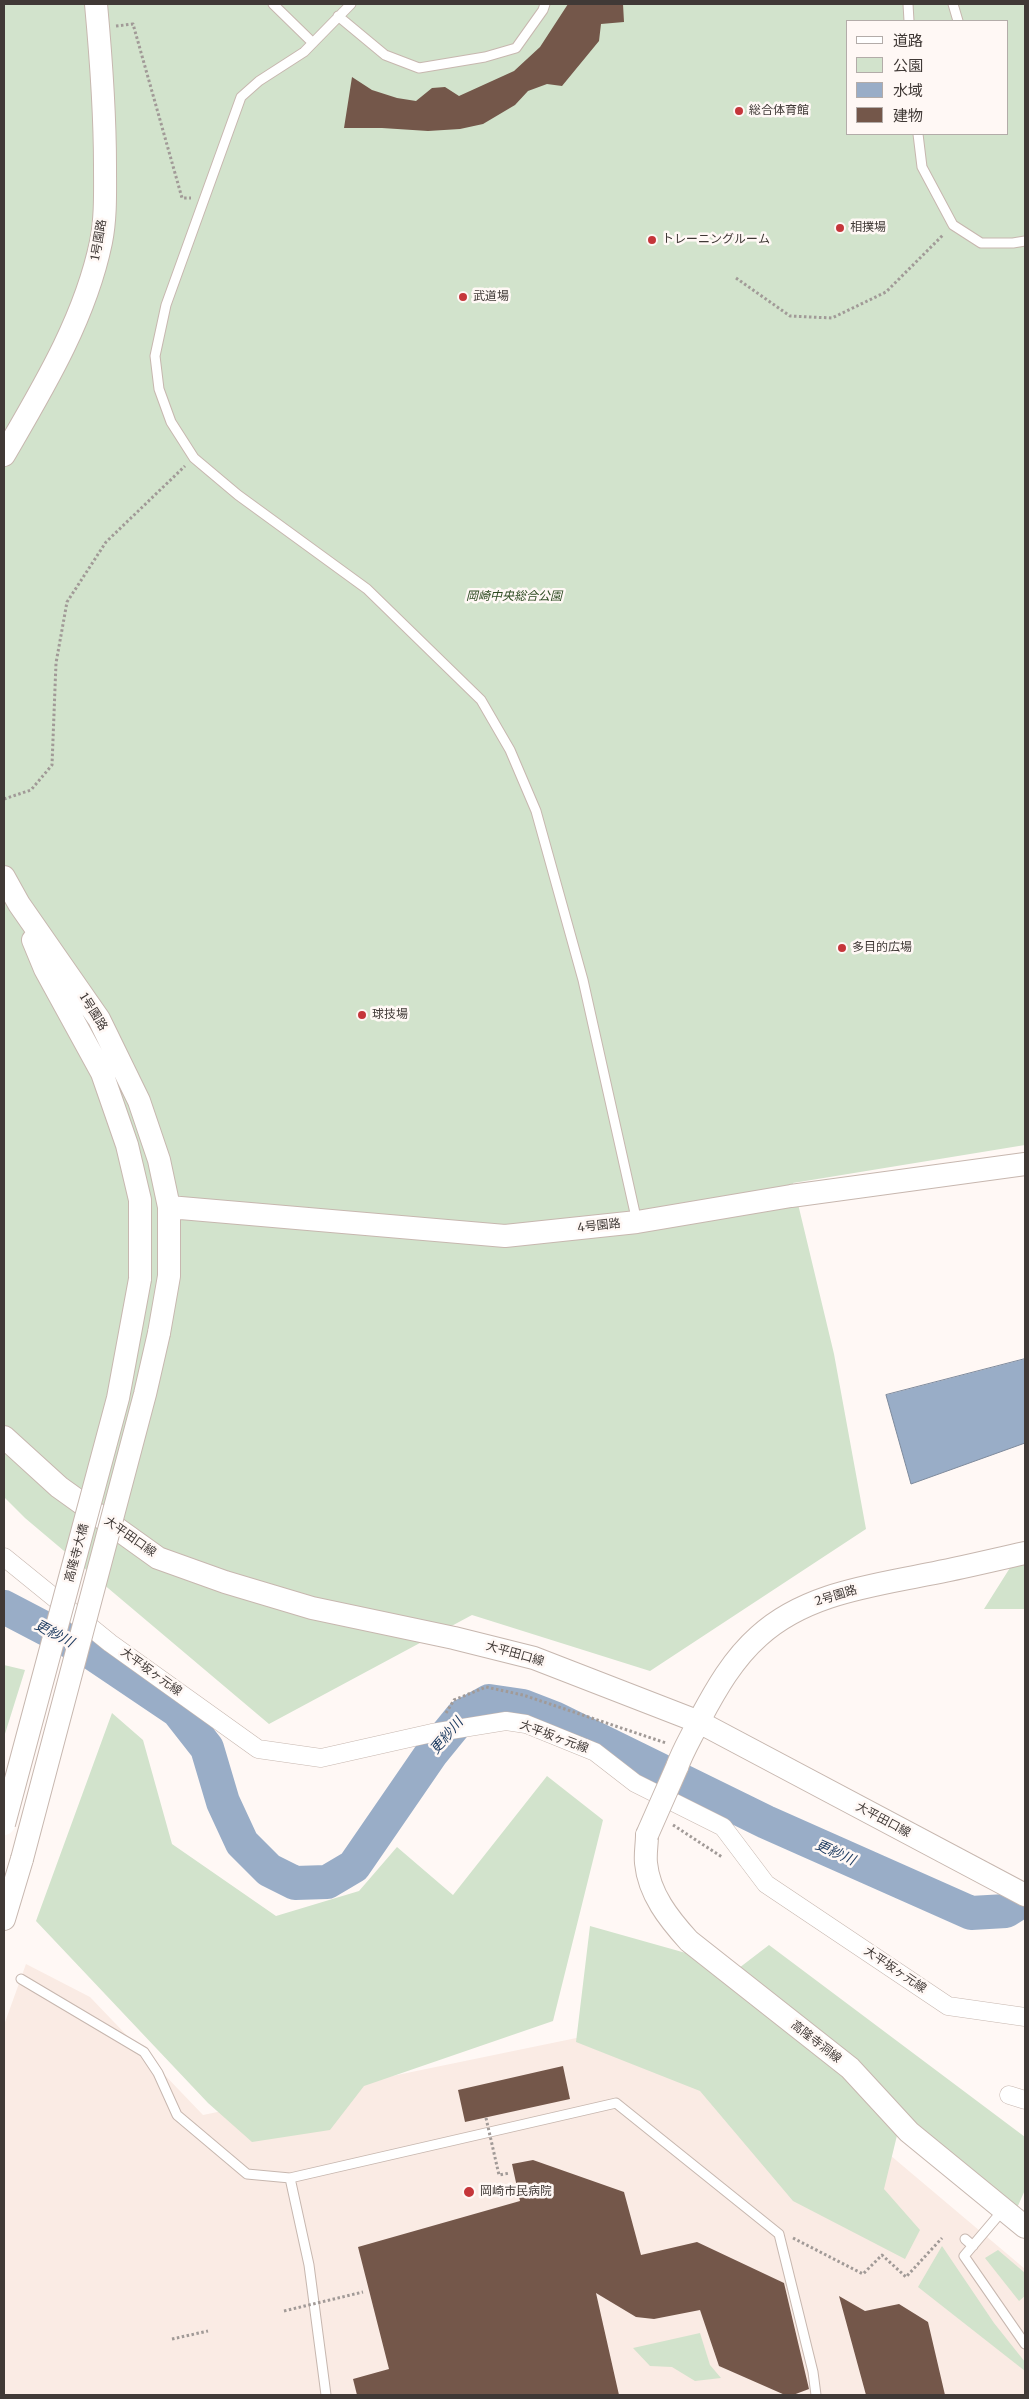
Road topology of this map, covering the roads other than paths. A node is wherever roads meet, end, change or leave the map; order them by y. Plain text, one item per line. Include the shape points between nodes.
1 (96, 4) edge
2 (273, 4) edge
3 (351, 4) edge
4 (908, 4) edge
5 (953, 4) edge
6 (542, 6) edge
7 (338, 16) junction
8 (910, 20) edge
9 (958, 20) edge
10 (313, 43) junction
11 (918, 135) edge
12 (1025, 241) edge
13 (4, 454) edge
14 (4, 877) edge
15 (20, 904) junction
16 (1025, 1164) edge
17 (169, 1207) junction
18 (638, 1222) junction
19 (169, 1276) joint
20 (4, 1437) edge
21 (1025, 1553) edge
22 (4, 1557) edge
23 (699, 1722) junction
24 (680, 1758) joint
25 (4, 1824) edge
26 (1025, 1895) edge
27 (4, 1919) edge
28 (21, 1979) dead end
29 (1025, 2017) edge
30 (290, 2178) junction
31 (1003, 2210) junction
32 (1025, 2227) edge
33 (965, 2239) dead end
34 (973, 2246) junction
35 (1025, 2344) edge
36 (326, 2395) edge
37 (816, 2395) edge

1 - 13 street, 1号園路 via 105,125 101,241 86,294 49,378
2 - 10 lane
3 - 7 lane
4 - 8 lane
5 - 9 lane
6 - 7 lane via 516,48 485,57 419,68 385,56
7 - 10 lane
10 - 18 lane via 242,96 166,305 155,356 159,389 171,422 194,458 238,495 367,589 481,700 510,750 536,811 583,980
11 - 12 lane via 922,167 953,225 981,243
14 - 15 street, 1号園路
15 - 17 street, 1号園路 via 99,1019 139,1101 159,1160
15 - 25 street, 高隆寺大橋, bridge via 45,969 102,1073 128,1145 140,1200 140,1279 118,1398
16 - 18 street, 4号園路 via 791,1196
17 - 18 street, 4号園路 via 505,1236
17 - 19 street, 1号園路
19 - 27 street, 高隆寺大橋, bridge via 145,1394
20 - 23 street, 大平田口線 via 59,1487 158,1558 312,1608 534,1658
21 - 23 street, 2号園路 via 839,1592 803,1607 759,1635 738,1657 715,1690
22 - 29 street, 大平坂ヶ元線 via 110,1643 258,1749 321,1758 451,1730 506,1721 526,1724 595,1752 635,1783 724,1827 766,1884 948,2006
23 - 24 street, 2号園路
23 - 26 street, 大平田口線
24 - 31 street, 高隆寺洞線, bridge via 647,1835 646,1864 655,1894 667,1917 689,1941 850,2068 909,2132
28 - 30 lane via 144,2052 177,2115 247,2174
30 - 36 lane via 309,2265
30 - 37 lane via 616,2103 779,2234
31 - 32 street, 高隆寺洞線
31 - 34 lane
33 - 34 lane
34 - 35 lane via 964,2256

